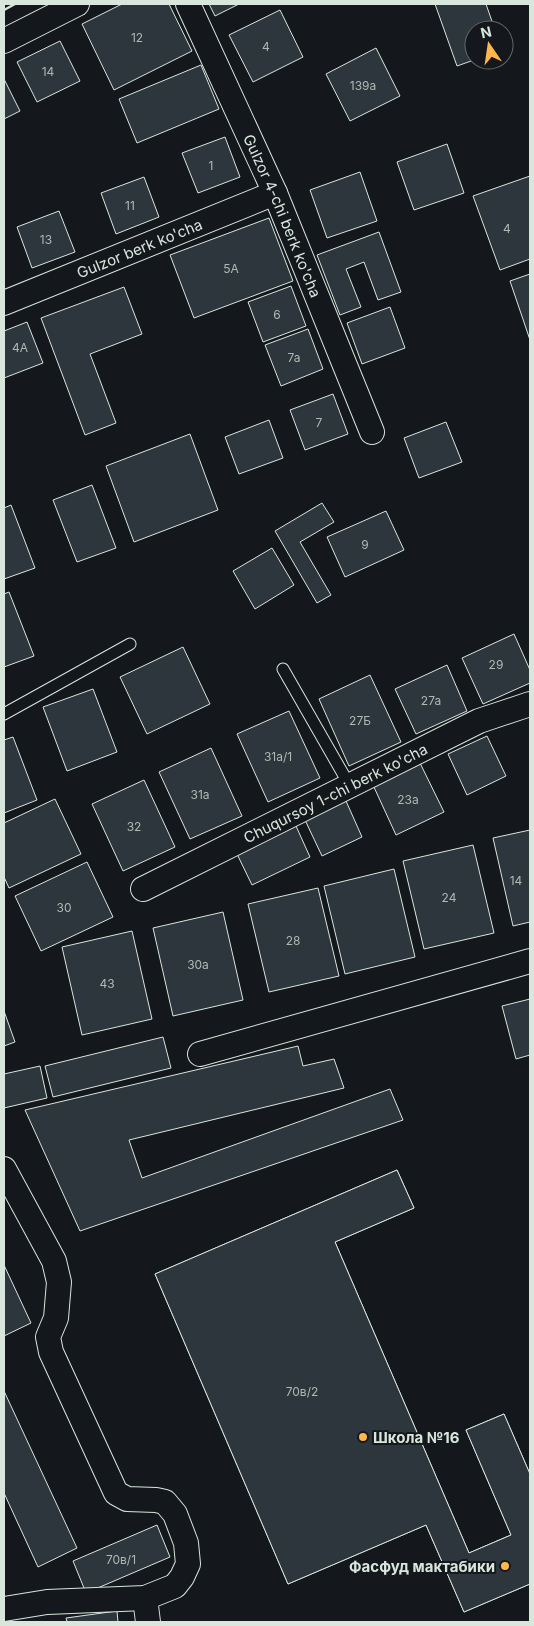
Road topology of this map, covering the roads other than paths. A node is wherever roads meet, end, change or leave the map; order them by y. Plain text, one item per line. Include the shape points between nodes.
1 (77, 4) edge
2 (188, 4) edge
3 (4, 41) edge
4 (276, 193) junction
5 (4, 303) edge
6 (372, 432) dead end
7 (130, 644) dead end
8 (283, 669) dead end
9 (530, 704) edge
10 (4, 714) edge
11 (350, 786) junction
12 (143, 889) dead end
13 (530, 961) edge
14 (200, 1054) dead end
15 (4, 1169) edge
16 (145, 1598) junction
17 (4, 1609) edge
18 (148, 1622) edge

1 - 3 street
2 - 4 street, Gulzor 4-chi berk ko'cha
4 - 5 street, Gulzor berk ko'cha
4 - 6 street, Gulzor 4-chi berk ko'cha
7 - 10 lane
8 - 11 lane
9 - 11 street, Chuqursoy 1-chi berk ko'cha via 480,721
11 - 12 street, Chuqursoy 1-chi berk ko'cha
13 - 14 street
15 - 16 street via 54,1261 59,1282 56,1318 48,1337 51,1352 116,1493 127,1499 165,1502 175,1514 186,1543 188,1564 175,1586
16 - 17 street via 47,1602
16 - 18 street

